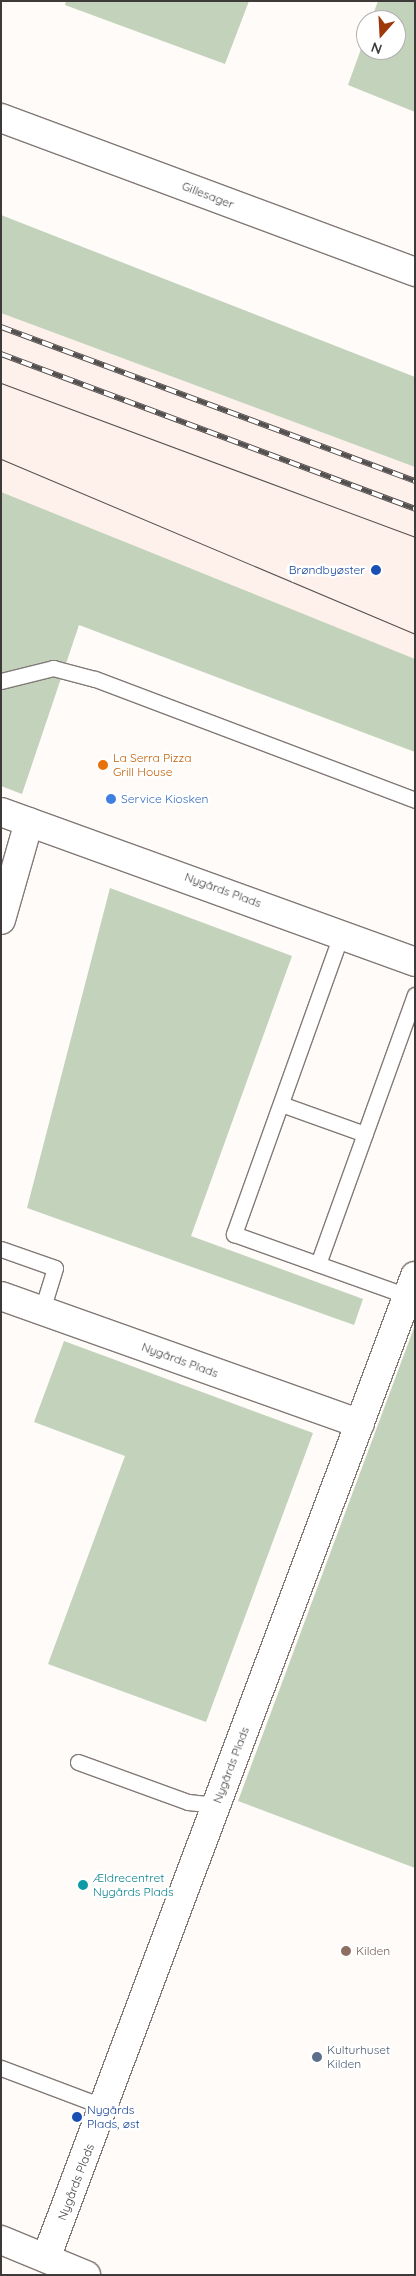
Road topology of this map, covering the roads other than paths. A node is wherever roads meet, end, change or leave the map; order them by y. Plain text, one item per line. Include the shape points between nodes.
1 (1, 118) edge
2 (415, 272) edge
3 (1, 681) edge
4 (415, 800) edge
5 (1, 812) edge
6 (30, 822) junction
7 (1, 920) edge
8 (342, 935) junction
9 (415, 962) edge
10 (415, 995) edge
11 (281, 1104) junction
12 (365, 1134) junction
13 (1, 1249) edge
14 (318, 1264) junction
15 (411, 1286) edge
16 (1, 1296) edge
17 (42, 1310) junction
18 (360, 1424) junction
19 (78, 1762) dead end
20 (216, 1804) junction
21 (1, 2068) edge
22 (105, 2107) junction
23 (1, 2240) edge
24 (46, 2258) junction
25 (86, 2275) edge

1 - 2 street, Gillesager
3 - 4 lane via 53,668 95,679
5 - 6 street, Nygårds Plads
6 - 7 street
6 - 8 street, Nygårds Plads
8 - 9 street, Nygårds Plads
8 - 11 lane
10 - 12 lane
11 - 12 lane
11 - 14 lane via 234,1234
12 - 14 lane
13 - 17 lane via 55,1268
14 - 15 lane
15 - 18 street, Nygårds Plads
16 - 17 street, Nygårds Plads
17 - 18 street, Nygårds Plads
18 - 20 street, Nygårds Plads
19 - 20 lane via 188,1802
20 - 22 street, Nygårds Plads
21 - 22 lane
22 - 24 street, Nygårds Plads
23 - 24 street
24 - 25 street

